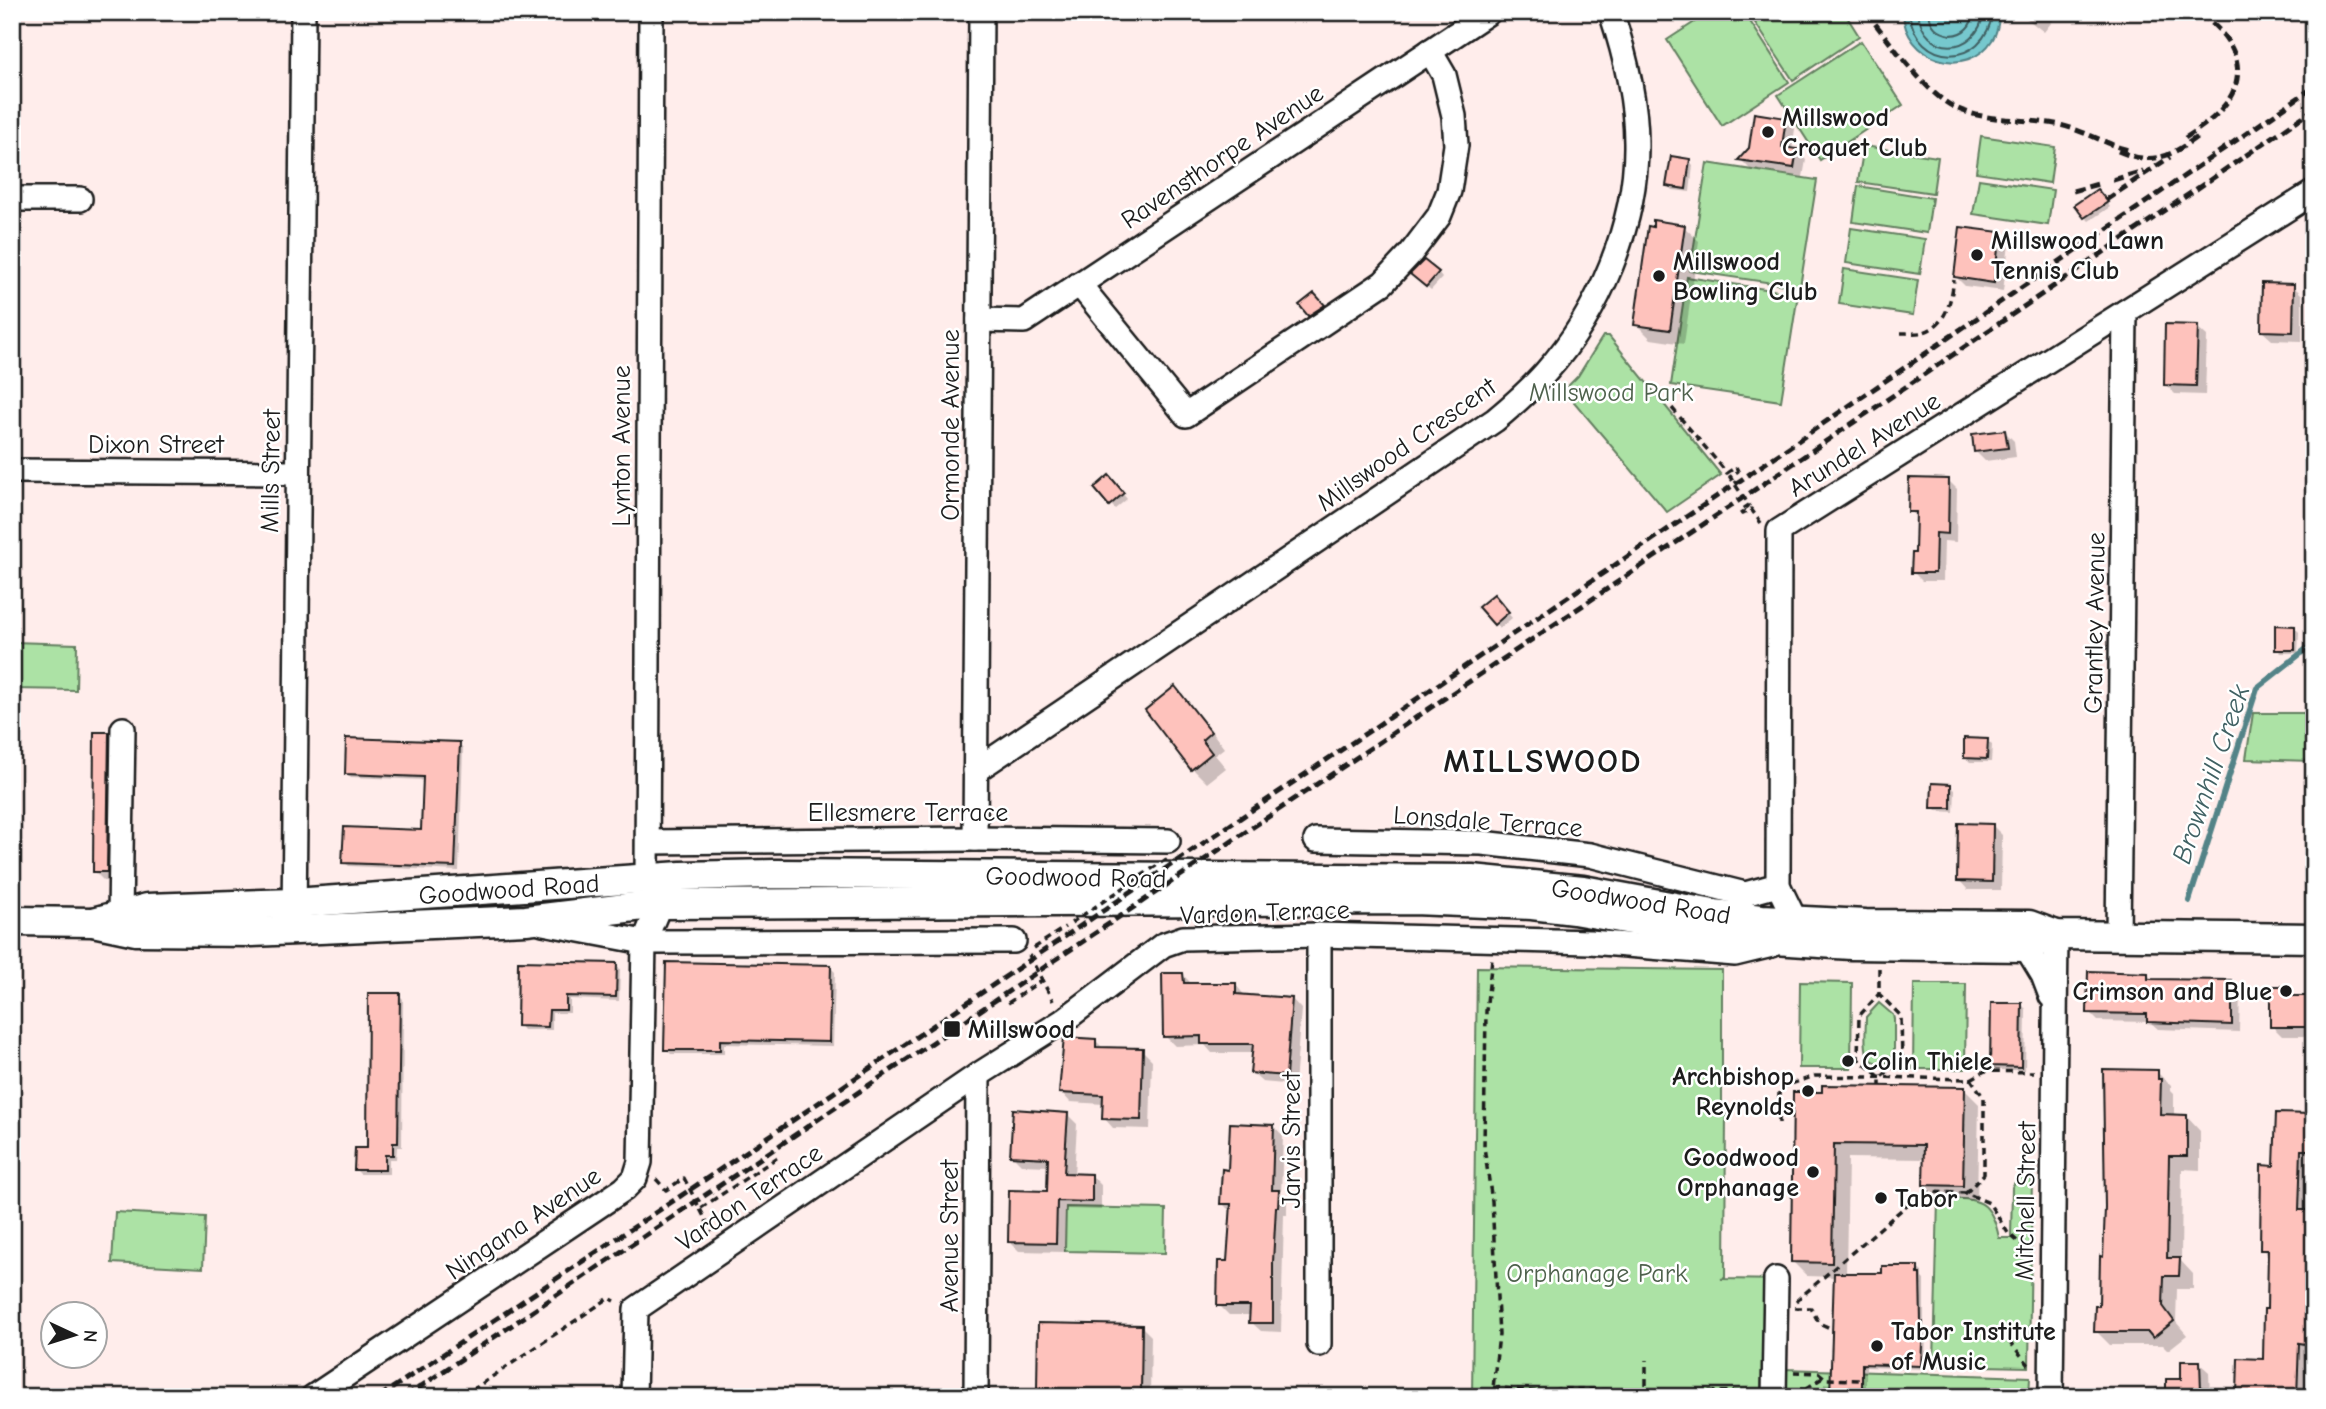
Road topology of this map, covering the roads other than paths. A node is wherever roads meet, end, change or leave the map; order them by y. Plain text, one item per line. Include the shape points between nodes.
1 (303, 12) edge
2 (651, 12) edge
3 (981, 12) edge
4 (1489, 12) edge
5 (1611, 12) edge
6 (1430, 51) junction
7 (2314, 192) edge
8 (12, 199) edge
9 (80, 200) dead end
10 (1079, 284) junction
11 (2125, 312) junction
12 (979, 320) junction
13 (12, 471) edge
14 (298, 473) junction
15 (123, 729) dead end
16 (975, 771) junction
17 (975, 839) junction
18 (1316, 841) dead end
19 (648, 842) junction
20 (1168, 849) road end
21 (1777, 885) junction
22 (654, 892) junction
23 (294, 917) junction
24 (1607, 917) junction
25 (107, 918) junction
26 (526, 920) junction
27 (12, 921) edge
28 (1792, 932) junction
29 (1319, 935) junction
30 (2056, 935) junction
31 (2118, 936) junction
32 (2314, 938) edge
33 (1014, 941) dead end
34 (645, 942) junction
35 (1590, 942) junction
36 (2026, 947) junction
37 (2055, 1005) junction
38 (978, 1075) junction
39 (1776, 1279) dead end
40 (1319, 1344) dead end
41 (2045, 1383) edge
42 (1779, 1389) edge
43 (313, 1397) edge
44 (635, 1397) edge
45 (976, 1397) edge

1 - 14 street, Mills Street
2 - 19 street, Lynton Avenue
3 - 12 street, Ormonde Avenue
4 - 6 street, Ravensthorpe Avenue
5 - 16 street, Millswood Crescent via 1634,102 1637,144 1627,214 1591,308 1546,372 1495,420
6 - 10 street, Ravensthorpe Avenue
6 - 10 street via 1444,75 1456,145 1449,191 1434,224 1383,283 1186,415
7 - 11 street, Arundel Avenue
8 - 9 street
10 - 12 street, Ravensthorpe Avenue via 1024,321
11 - 21 street, Arundel Avenue via 1779,531
11 - 31 street, Grantley Avenue
12 - 16 street, Ormonde Avenue
13 - 14 street, Dixon Street
14 - 23 street, Mills Street
15 - 25 street
16 - 17 street, Ormonde Avenue
17 - 19 street, Ellesmere Terrace
17 - 20 street, Ellesmere Terrace
18 - 21 street, Lonsdale Terrace via 1482,843 1590,855 1745,894
19 - 22 street, Lynton Avenue
21 - 28 street, Arundel Avenue
22 - 23 main road, Goodwood Road
22 - 24 main road, Goodwood Road via 1414,900 1532,905
22 - 26 main road, Goodwood Road
22 - 28 main road, Goodwood Road via 775,874 1472,879 1583,890
22 - 34 street
23 - 25 main road, Goodwood Road via 148,908
23 - 26 main road, Goodwood Road
24 - 28 main road, Goodwood Road via 1729,937
24 - 35 street via 1605,933
25 - 27 main road, Goodwood Road
26 - 34 street
28 - 30 main road, Goodwood Road via 2029,925
28 - 35 street, Vardon Terrace via 1735,954
28 - 36 main road, Goodwood Road via 1852,945
29 - 35 street, Vardon Terrace
29 - 38 street, Vardon Terrace via 1183,938 1163,945 1063,1021
29 - 40 street, Jarvis Street
30 - 31 main road, Goodwood Road
30 - 36 main road, Goodwood Road
30 - 37 street, Mitchell Street
31 - 32 main road, Goodwood Road
33 - 34 street
34 - 43 street, Ningana Avenue via 640,1162 635,1178
36 - 37 street, Mitchell Street
37 - 41 street, Mitchell Street via 2052,1255
38 - 44 street, Vardon Terrace via 636,1309
38 - 45 street, Avenue Street
39 - 42 street

